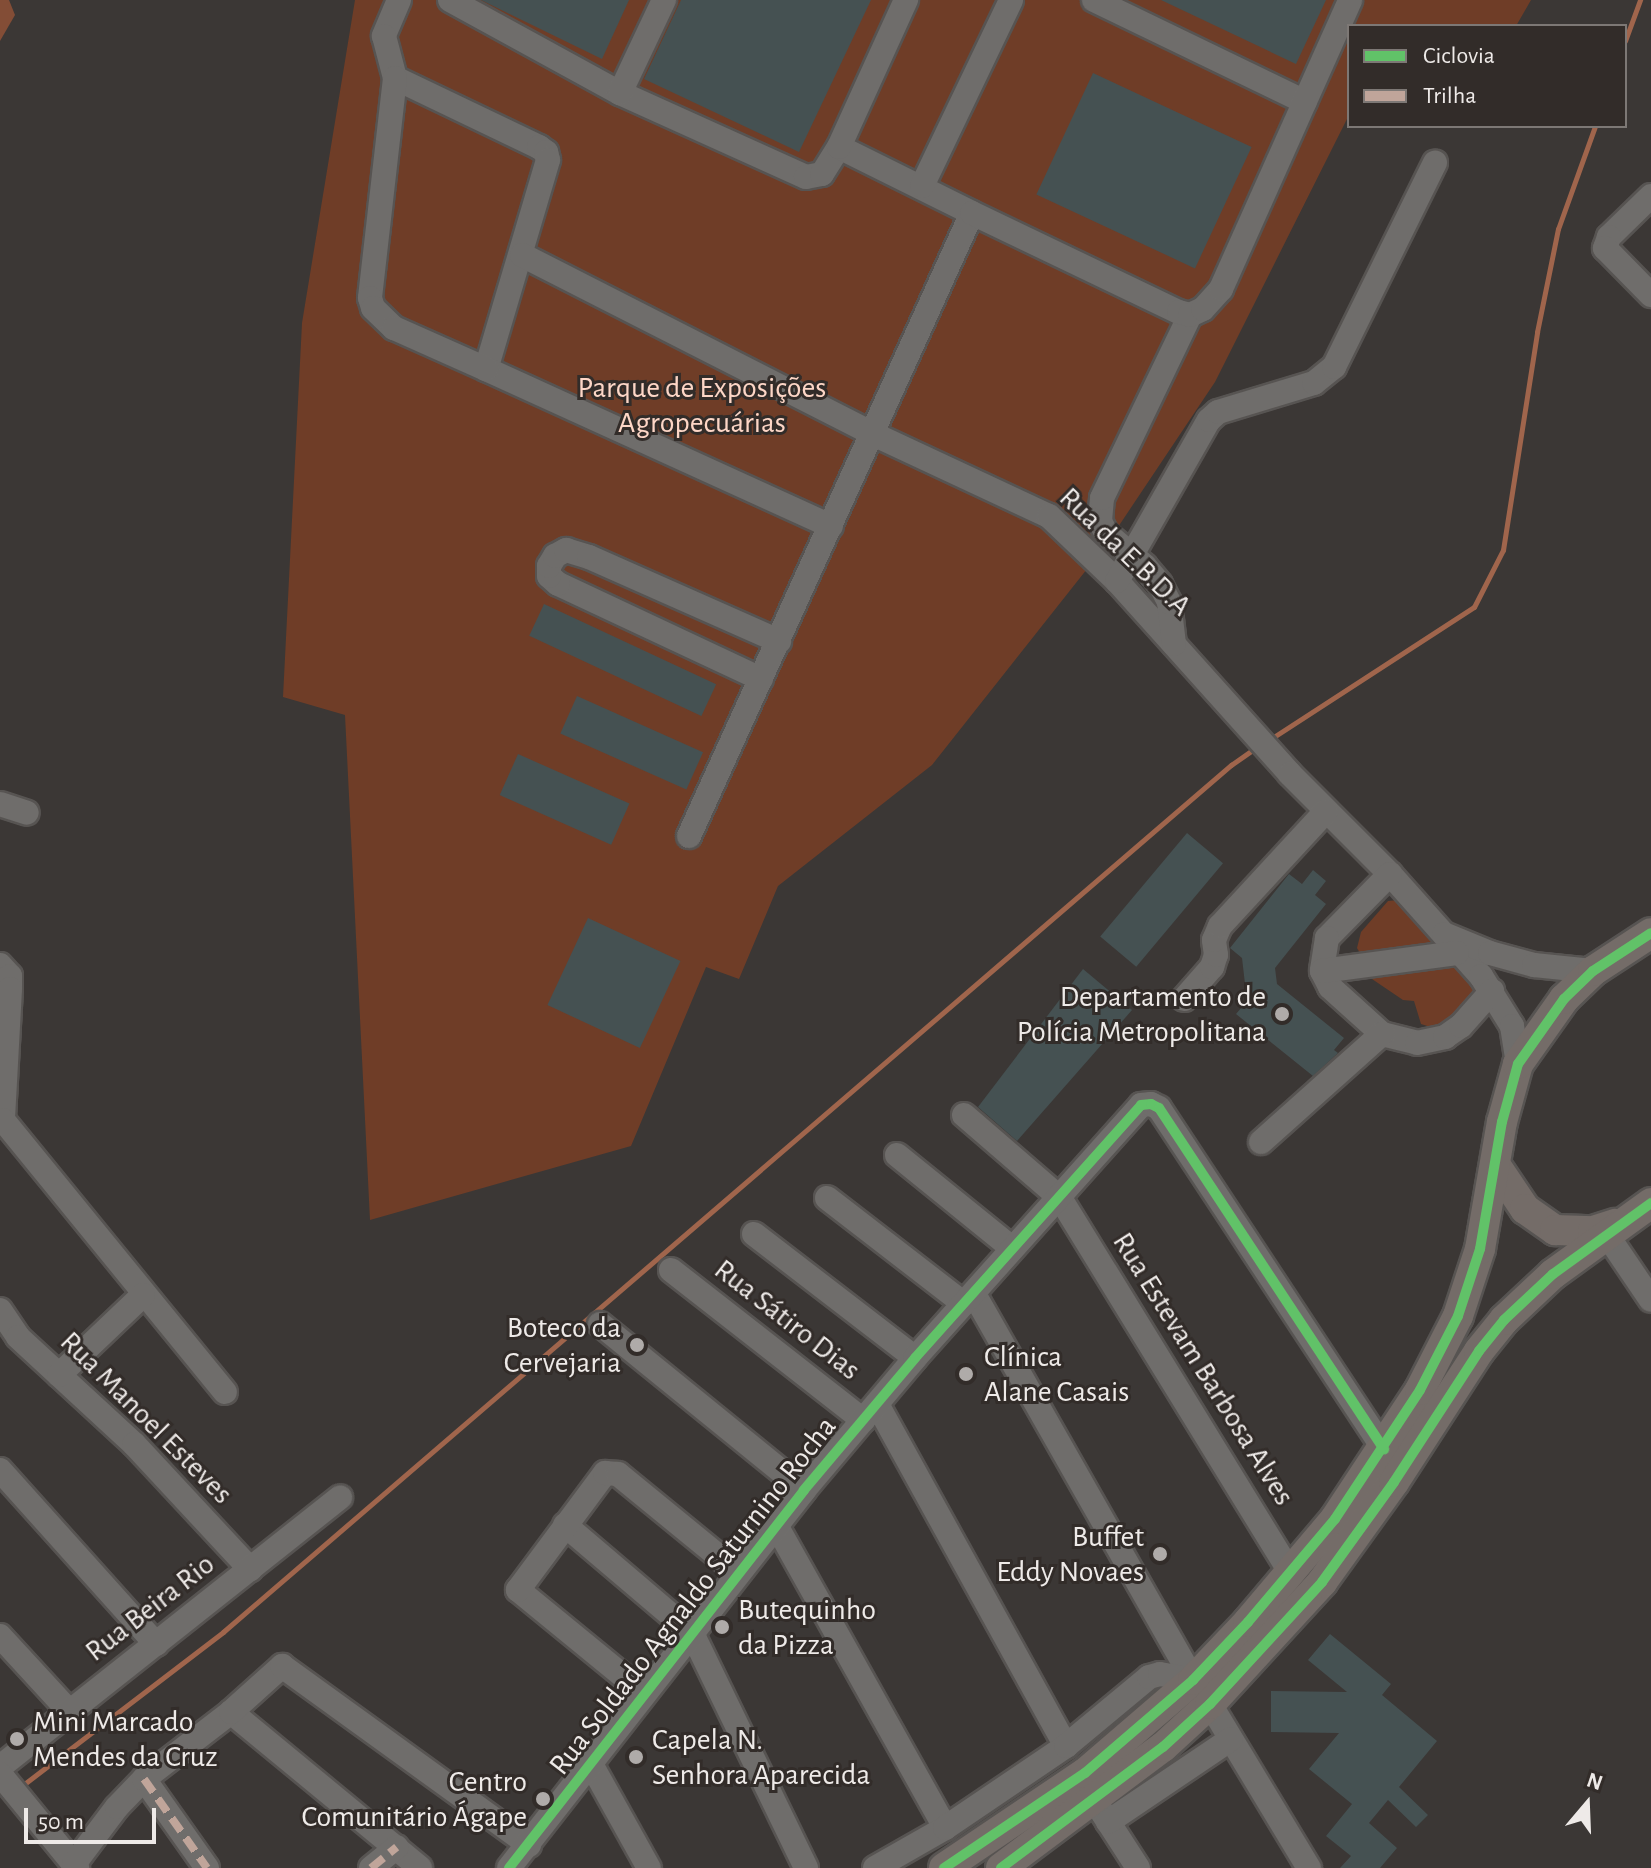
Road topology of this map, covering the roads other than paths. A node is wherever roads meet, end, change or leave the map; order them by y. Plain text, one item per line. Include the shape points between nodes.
1 (399, 0) edge
2 (450, 0) edge
3 (664, 0) edge
4 (906, 0) edge
5 (1011, 0) edge
6 (1094, 0) edge
7 (1350, 0) edge
8 (395, 78) junction
9 (620, 93) junction
10 (1305, 102) junction
11 (839, 147) junction
12 (1435, 163) dead end
13 (922, 186) junction
14 (1648, 205) edge
15 (972, 213) junction
16 (522, 255) junction
17 (1651, 295) edge
18 (1190, 315) junction
19 (486, 369) junction
20 (873, 434) junction
21 (831, 526) junction
22 (1133, 554) junction
23 (1117, 581) junction
24 (779, 641) junction
25 (1174, 644) junction
26 (761, 679) junction
27 (0, 804) edge
28 (1326, 811) junction
29 (27, 813) dead end
30 (689, 836) dead end
31 (1390, 874) junction
32 (1437, 931) junction
33 (1651, 933) edge
34 (1457, 953) junction
35 (1651, 962) edge
36 (0, 965) edge
37 (1322, 971) junction
38 (1593, 971) junction
39 (1492, 991) junction
40 (1184, 999) dead end
41 (1382, 1034) junction
42 (1518, 1064) junction
43 (964, 1115) dead end
44 (1261, 1142) dead end
45 (897, 1155) dead end
46 (1496, 1166) junction
47 (827, 1198) dead end
48 (1060, 1198) junction
49 (1642, 1211) edge
50 (754, 1234) dead end
51 (1607, 1235) junction
52 (1012, 1248) junction
53 (671, 1270) dead end
54 (143, 1295) junction
55 (969, 1299) junction
56 (1651, 1300) edge
57 (0, 1310) edge
58 (600, 1324) dead end
59 (915, 1358) junction
60 (59, 1375) junction
61 (225, 1392) dead end
62 (870, 1412) junction
63 (1384, 1449) junction
64 (0, 1470) edge
65 (804, 1490) junction
66 (340, 1498) dead end
67 (565, 1525) junction
68 (776, 1525) junction
69 (250, 1569) junction
70 (739, 1573) junction
71 (1291, 1573) junction
72 (692, 1633) junction
73 (0, 1636) edge
74 (156, 1644) junction
75 (1202, 1692) junction
76 (644, 1693) junction
77 (70, 1712) junction
78 (231, 1712) junction
79 (1231, 1739) junction
80 (1066, 1746) junction
81 (591, 1764) junction
82 (144, 1779) junction
83 (6, 1780) edge
84 (1101, 1811) junction
85 (945, 1828) junction
86 (529, 1845) junction
87 (397, 1847) junction
88 (76, 1866) edge
89 (207, 1868) edge
90 (371, 1868) edge
91 (420, 1868) edge
92 (509, 1868) edge
93 (649, 1868) edge
94 (806, 1868) edge
95 (875, 1868) edge
96 (944, 1868) edge
97 (1001, 1868) edge
98 (1138, 1868) edge
99 (1309, 1868) edge

1 - 8 street via 384,36
2 - 9 street
3 - 9 street
4 - 11 street
5 - 13 street
6 - 10 street
7 - 10 street
8 - 16 street via 546,152 548,170
8 - 19 street via 373,308 394,328
9 - 11 street via 806,177 822,174
10 - 18 street via 1221,289
11 - 13 street
12 - 22 street via 1334,367 1314,383 1218,412 1209,420
13 - 15 street
14 - 17 street via 1609,237 1605,248
15 - 18 street
15 - 20 street
16 - 19 street
16 - 20 street, Rua da E.B.D.A
18 - 22 street via 1102,498 1100,521 1106,533
19 - 21 street
20 - 21 street
20 - 23 street, Rua da E.B.D.A via 1037,508
21 - 24 street
22 - 23 street
22 - 25 street via 1169,602
23 - 25 street, Rua da E.B.D.A
24 - 26 street
24 - 26 street via 589,557 566,550 549,566 549,576 558,584
25 - 28 street, Rua da E.B.D.A
26 - 30 street
27 - 29 street
28 - 31 street, Rua da E.B.D.A
28 - 40 street via 1220,926 1212,967
31 - 32 street, Rua da E.B.D.A
31 - 37 street via 1327,938
32 - 34 street, Rua da E.B.D.A
32 - 38 street via 1534,965
33 - 38 main road
34 - 37 street
34 - 39 street, Rua da E.B.D.A
35 - 38 main road
36 - 54 street via 10,976 3,1120
37 - 41 street via 1330,987
38 - 42 main road via 1564,999
39 - 41 street via 1445,1037 1417,1043
39 - 42 street, Rua da E.B.D.A via 1512,1026
41 - 44 street
42 - 46 main road
43 - 48 street, Rua Estevam Barbosa Alves
45 - 52 street
46 - 49 main road via 1525,1209 1555,1230 1593,1231
46 - 63 main road via 1480,1249 1458,1316
47 - 55 street
48 - 52 street, Rua Soldado Agnaldo Saturnino Rocha
48 - 63 street, Rua Soldado Agnaldo Saturnino Rocha via 1141,1105 1159,1108
48 - 71 street, Rua Estevam Barbosa Alves
49 - 51 main road
50 - 59 street
51 - 56 street
51 - 75 main road via 1553,1274 1504,1320 1322,1582
52 - 55 street, Rua Soldado Agnaldo Saturnino Rocha
53 - 62 street, Rua Sátiro Dias
54 - 60 street
54 - 61 street
55 - 59 street, Rua Soldado Agnaldo Saturnino Rocha
55 - 75 street
57 - 60 street, Rua Manoel Esteves via 18,1337
58 - 65 street
59 - 62 street, Rua Soldado Agnaldo Saturnino Rocha
60 - 69 street, Rua Manoel Esteves via 134,1444
62 - 65 street, Rua Soldado Agnaldo Saturnino Rocha
62 - 80 street
63 - 71 main road
64 - 74 street
65 - 68 street, Rua Soldado Agnaldo Saturnino Rocha
66 - 69 street, Rua Beira Rio
67 - 70 street via 605,1473 618,1474
67 - 72 street
67 - 76 street via 519,1584 523,1596
68 - 70 street, Rua Soldado Agnaldo Saturnino Rocha
68 - 85 street
69 - 74 street, Rua Beira Rio
70 - 72 street, Rua Soldado Agnaldo Saturnino Rocha
71 - 75 main road
72 - 76 street, Rua Soldado Agnaldo Saturnino Rocha
72 - 94 street
73 - 77 street
74 - 77 street, Rua Beira Rio
75 - 79 street
75 - 80 street via 1160,1674 1149,1677
75 - 84 main road via 1163,1747
75 - 96 main road
76 - 81 street, Rua Soldado Agnaldo Saturnino Rocha
77 - 83 street, Rua Beira Rio
78 - 82 street
78 - 86 street via 282,1666
78 - 87 street
79 - 84 street
79 - 99 street
80 - 85 street
81 - 86 street, Rua Soldado Agnaldo Saturnino Rocha
81 - 93 street
82 - 88 street via 117,1807
82 - 89 street
83 - 88 street
84 - 97 main road
84 - 98 street
85 - 95 street
86 - 92 street, Rua Soldado Agnaldo Saturnino Rocha
87 - 90 street
87 - 91 street

